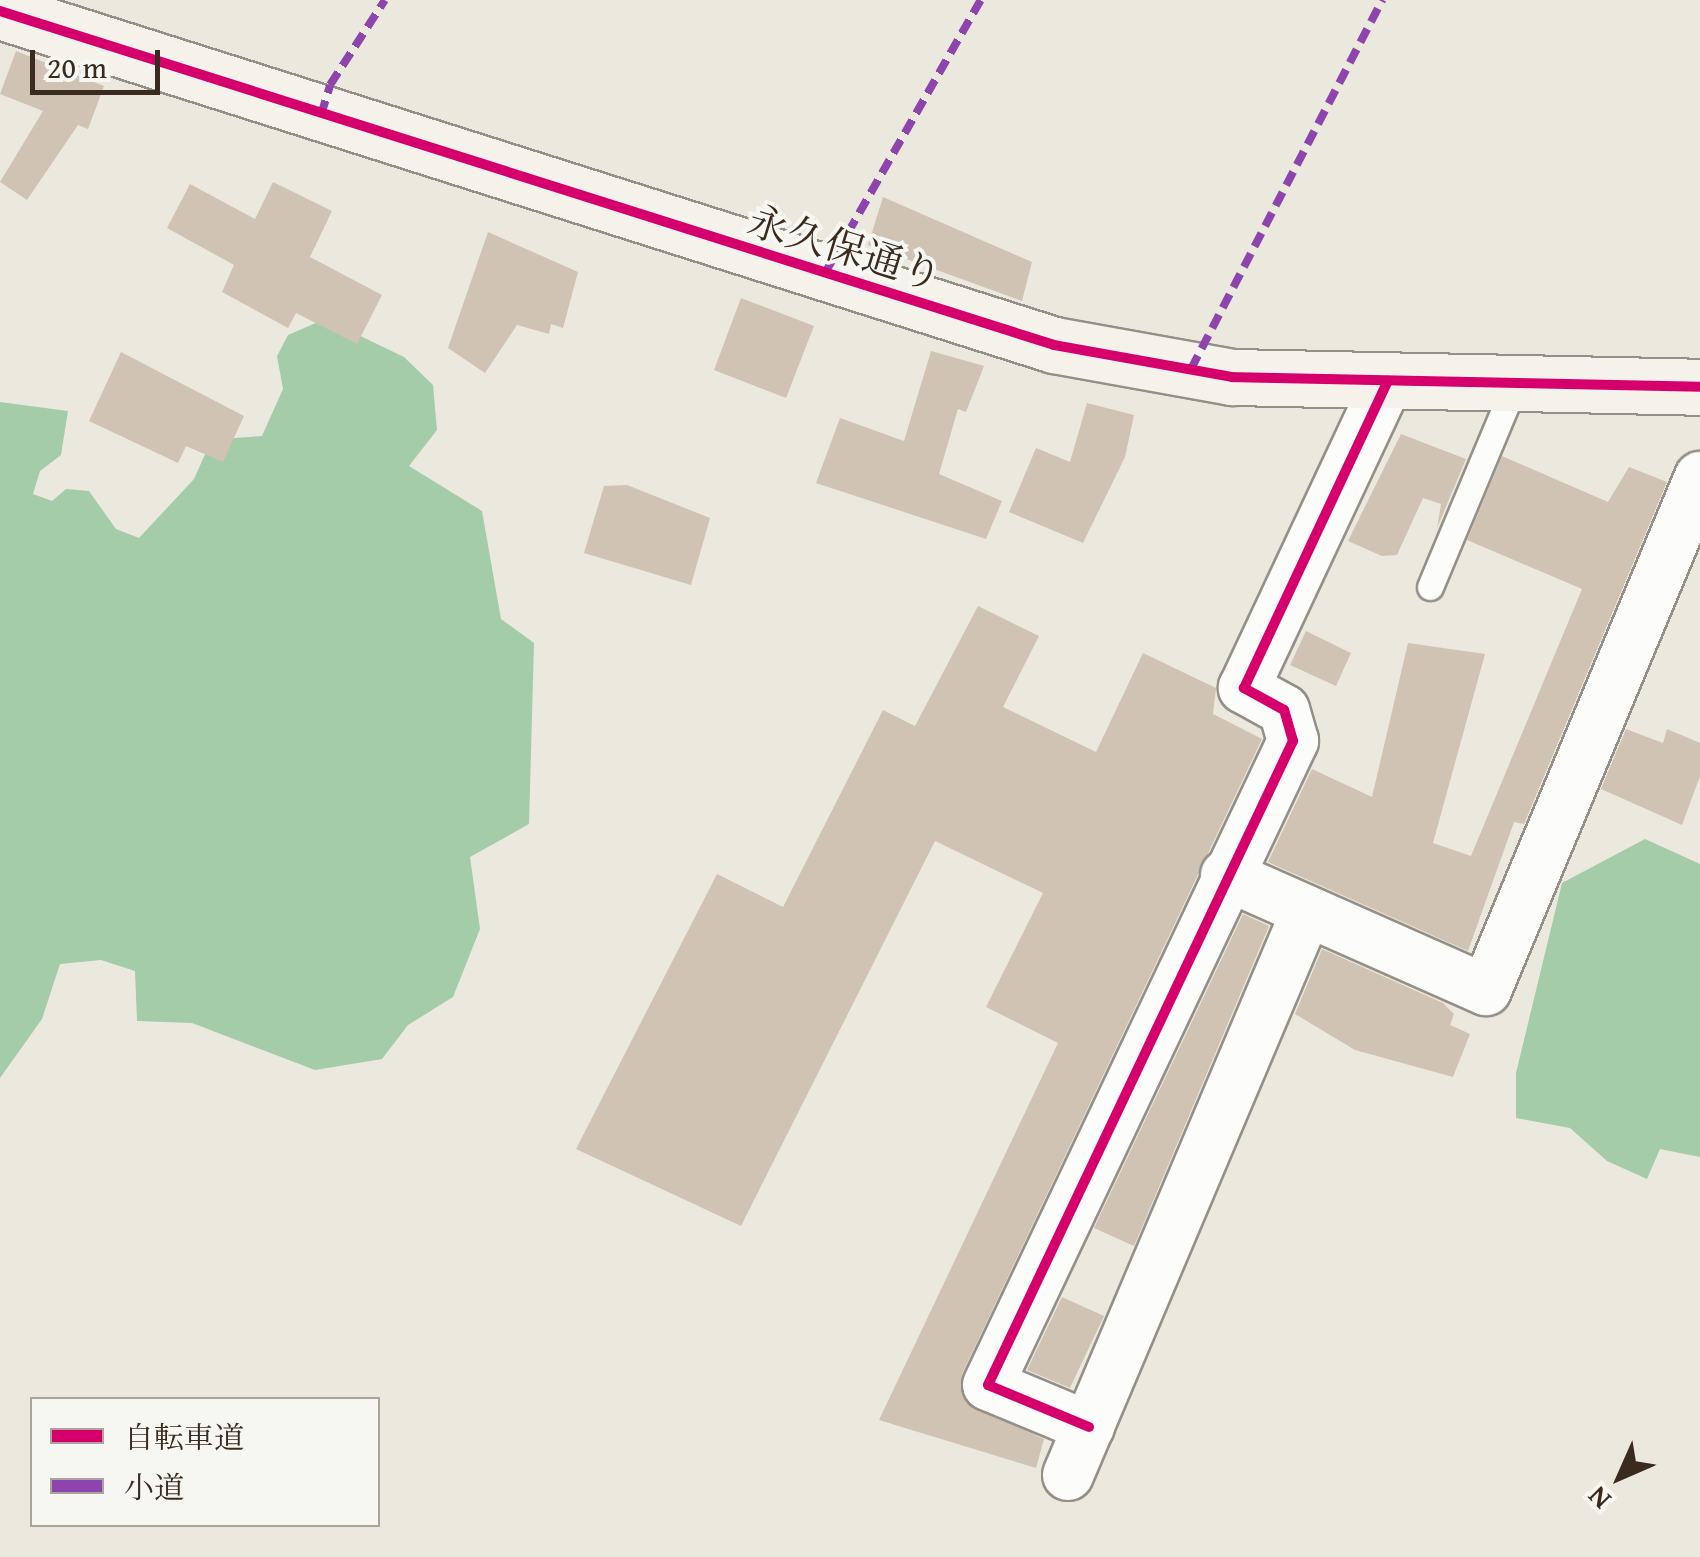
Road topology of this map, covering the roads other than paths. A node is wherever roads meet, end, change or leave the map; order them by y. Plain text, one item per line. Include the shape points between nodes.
1 (0, 11) edge
2 (1388, 381) junction
3 (1515, 384) junction
4 (1700, 387) edge
5 (1700, 477) edge
6 (1430, 586) dead end
7 (1226, 875) junction
8 (1306, 913) junction
9 (1089, 1427) junction
10 (1068, 1474) dead end

1 - 2 street, 永久保通り via 1054,345 1232,376
2 - 3 street, 永久保通り
2 - 7 street via 1244,688 1284,710 1293,741
3 - 4 street, 永久保通り
3 - 6 lane
5 - 8 street via 1486,990
7 - 8 street
7 - 9 street via 988,1385
8 - 9 street
9 - 10 street

